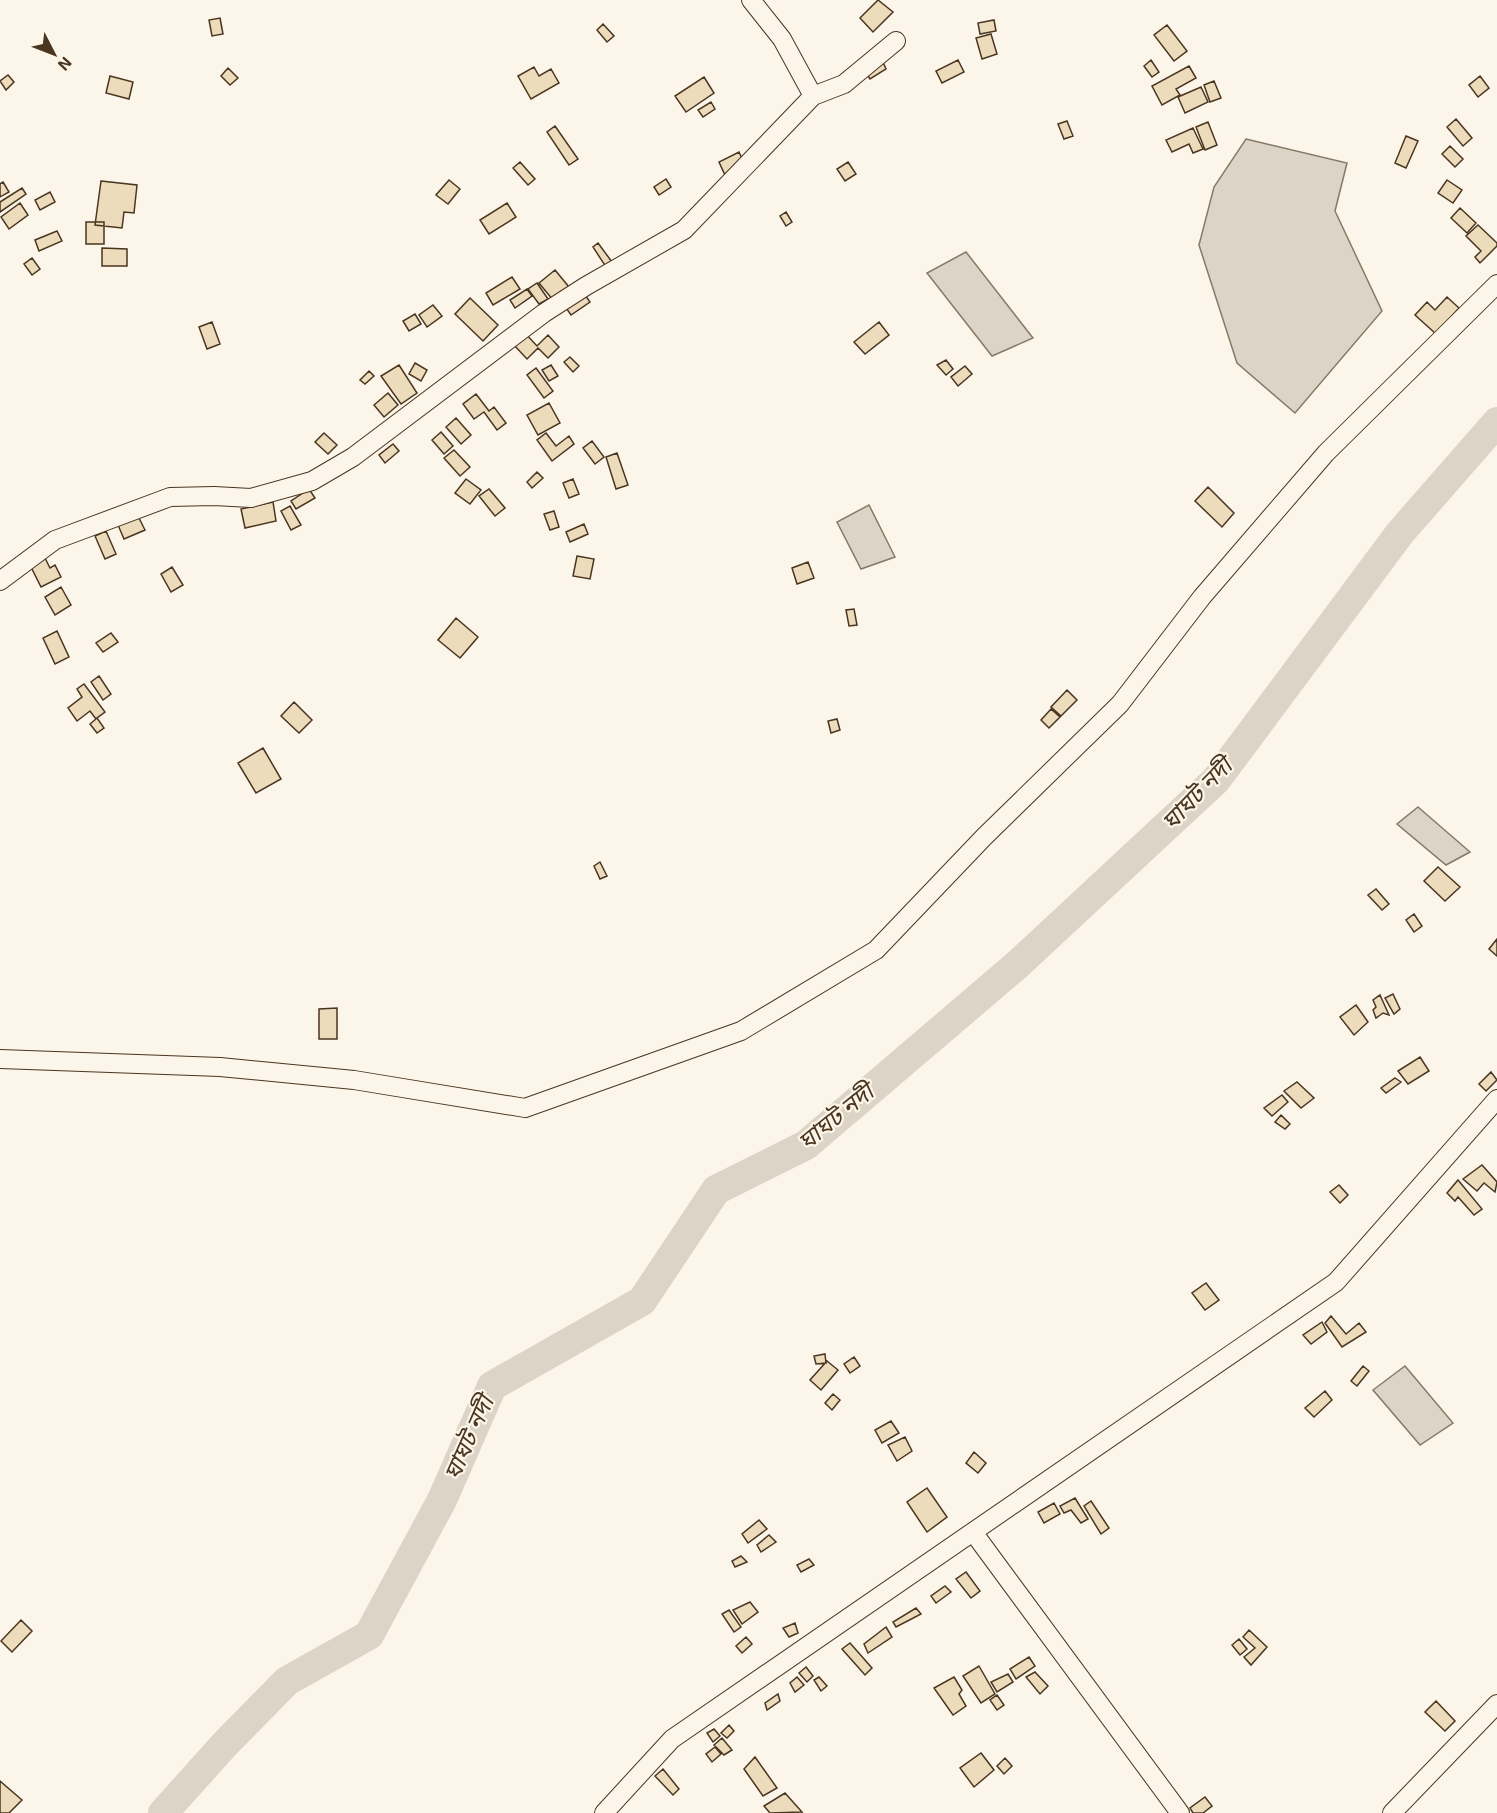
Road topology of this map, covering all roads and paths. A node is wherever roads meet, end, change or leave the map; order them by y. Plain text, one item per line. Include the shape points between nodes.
1 (751, 0) edge
2 (896, 41) dead end
3 (813, 96) junction
4 (1497, 284) edge
5 (0, 581) edge
6 (0, 1059) edge
7 (1497, 1099) edge
8 (973, 1532) junction
9 (1497, 1704) edge
10 (604, 1813) edge
11 (1180, 1813) edge
12 (1392, 1813) edge

1 - 3 street via 783,39
2 - 3 street via 844,84
3 - 5 street via 684,230 544,313 353,457 312,481 251,498 170,497 55,540
4 - 6 street via 1326,453 1202,597 1120,704 876,950 741,1030 525,1108 354,1080 220,1067
7 - 8 street via 1336,1282
8 - 10 street via 672,1739
8 - 11 street
9 - 12 street

